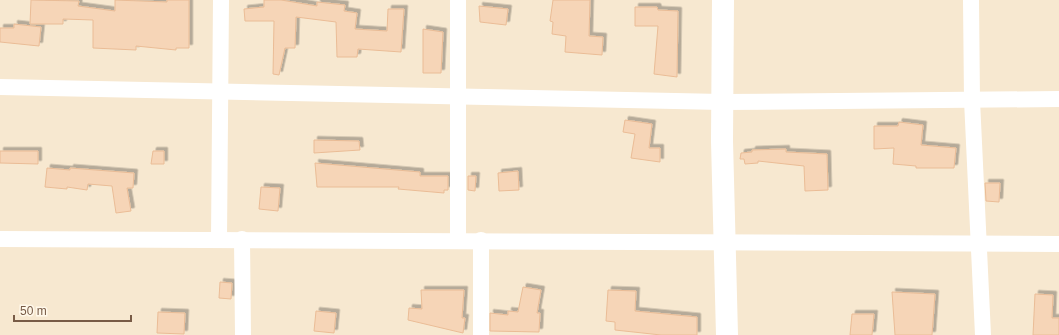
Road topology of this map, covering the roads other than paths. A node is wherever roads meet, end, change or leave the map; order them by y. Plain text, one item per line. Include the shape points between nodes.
1 (221, 0) edge
2 (458, 0) edge
3 (724, 0) edge
4 (971, 0) edge
5 (0, 86) edge
6 (221, 92) junction
7 (458, 97) junction
8 (1059, 99) edge
9 (972, 100) junction
10 (722, 102) junction
11 (0, 238) edge
12 (219, 239) junction
13 (242, 239) junction
14 (458, 240) junction
15 (481, 240) junction
16 (724, 241) junction
17 (979, 244) junction
18 (1059, 244) edge
19 (243, 335) edge
20 (481, 335) edge
21 (727, 335) edge
22 (983, 335) edge

1 - 6 street
2 - 7 street
3 - 10 street
4 - 9 street
5 - 6 street
6 - 7 street
6 - 12 street
7 - 10 street
7 - 14 street
8 - 9 street
9 - 10 street
9 - 17 street
10 - 16 street
11 - 12 street
12 - 13 street
13 - 14 street
13 - 19 street
14 - 15 street
15 - 16 street
15 - 20 street
16 - 17 street
16 - 21 street
17 - 18 street
17 - 22 street

